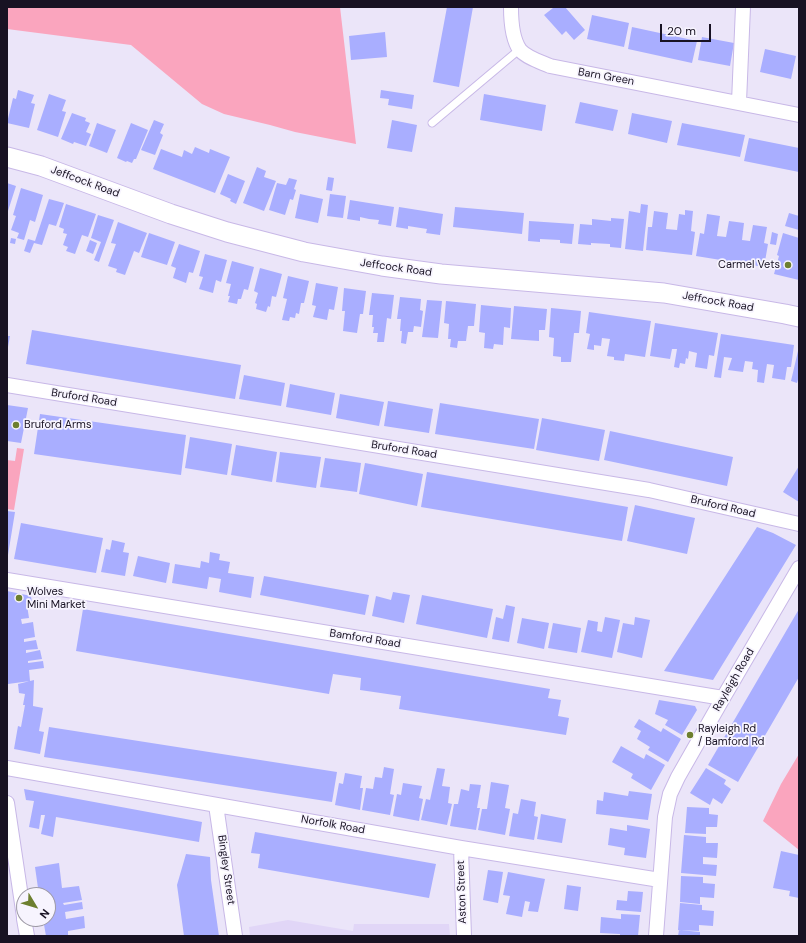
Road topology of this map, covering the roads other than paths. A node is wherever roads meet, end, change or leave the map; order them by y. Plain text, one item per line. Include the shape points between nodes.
1 (511, 7) edge
2 (743, 7) edge
3 (520, 50) junction
4 (739, 102) junction
5 (799, 115) edge
6 (432, 123) dead end
7 (7, 157) edge
8 (799, 317) edge
9 (7, 385) edge
10 (799, 524) edge
11 (799, 568) edge
12 (7, 580) edge
13 (723, 698) junction
14 (7, 768) edge
15 (7, 802) edge
16 (216, 805) junction
17 (461, 848) junction
18 (660, 880) junction
19 (19, 887) edge
20 (235, 936) edge
21 (464, 936) edge
22 (656, 936) edge

1 - 3 street via 514,37
2 - 4 street
3 - 4 street, Barn Green via 550,66
3 - 6 lane
4 - 5 street, Barn Green
7 - 8 street, Jeffcock Road via 41,166 227,232 304,252 441,274 664,293
9 - 10 street, Bruford Road via 649,490
11 - 13 street, Rayleigh Road
12 - 13 street, Bamford Road
13 - 18 street, Rayleigh Road via 670,794 665,817
14 - 16 street, Norfolk Road
15 - 19 street
16 - 17 street, Norfolk Road
16 - 20 street, Bingley Street
17 - 18 street, Norfolk Road
17 - 21 street, Aston Street
18 - 22 street, Rayleigh Road

